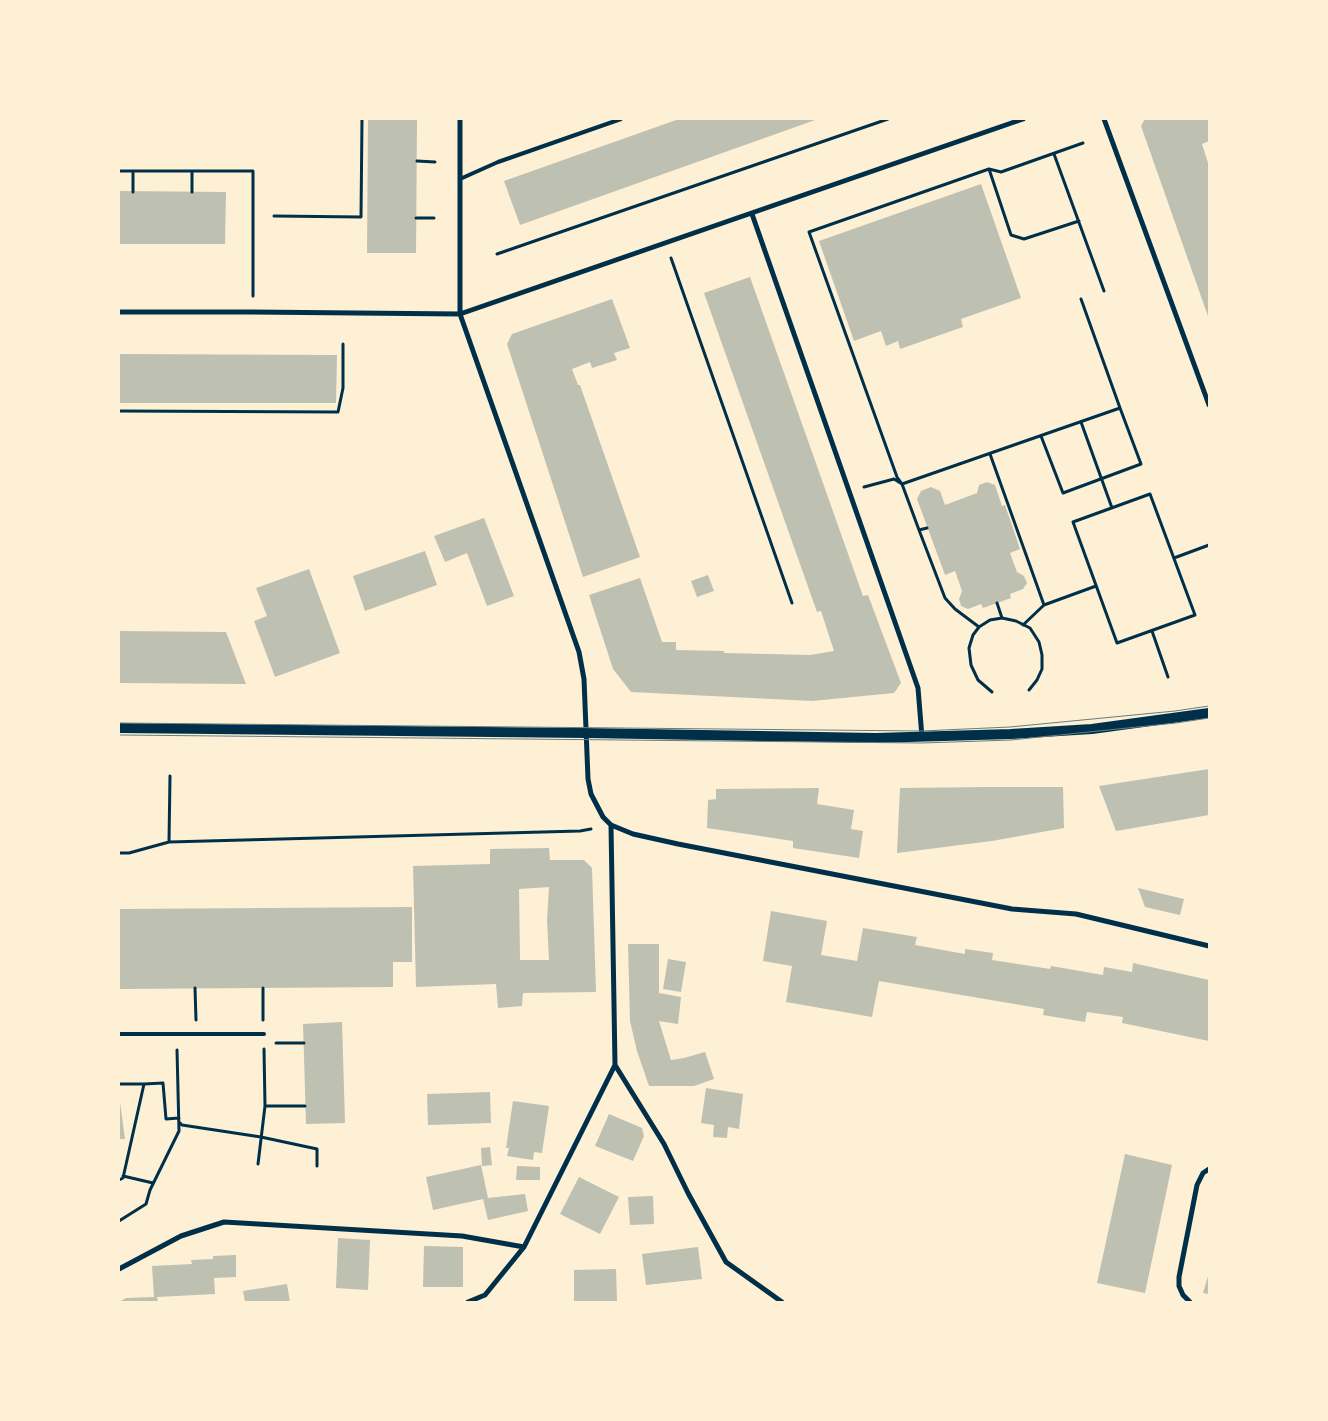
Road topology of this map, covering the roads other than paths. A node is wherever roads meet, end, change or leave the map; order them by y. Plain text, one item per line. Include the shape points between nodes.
1 (460, 119) edge
2 (622, 119) edge
3 (1023, 119) edge
4 (1104, 119) edge
5 (460, 178) junction
6 (752, 214) junction
7 (119, 312) edge
8 (460, 314) junction
9 (1209, 405) edge
10 (1209, 713) edge
11 (119, 728) edge
12 (586, 733) junction
13 (922, 737) junction
14 (611, 825) junction
15 (1209, 946) edge
16 (119, 1034) edge
17 (264, 1034) road end
18 (615, 1065) junction
19 (1209, 1169) edge
20 (524, 1247) junction
21 (119, 1269) edge
22 (468, 1302) edge
23 (782, 1302) edge
24 (1190, 1302) edge

1 - 5 street
2 - 5 lane
3 - 6 street
4 - 9 street
5 - 8 street
6 - 8 street
6 - 13 street via 918,688
7 - 8 street
8 - 12 street via 579,652 584,678
10 - 13 main road via 1092,729
11 - 12 main road
12 - 13 main road
12 - 14 street via 590,794
14 - 15 street via 633,834 678,844 1012,909 1076,914
14 - 18 street
16 - 17 lane
18 - 20 street
18 - 23 street via 664,1144 726,1262
19 - 24 street via 1197,1185 1179,1277 1179,1286
20 - 21 street via 462,1236 224,1222 181,1236
20 - 22 street via 485,1294

